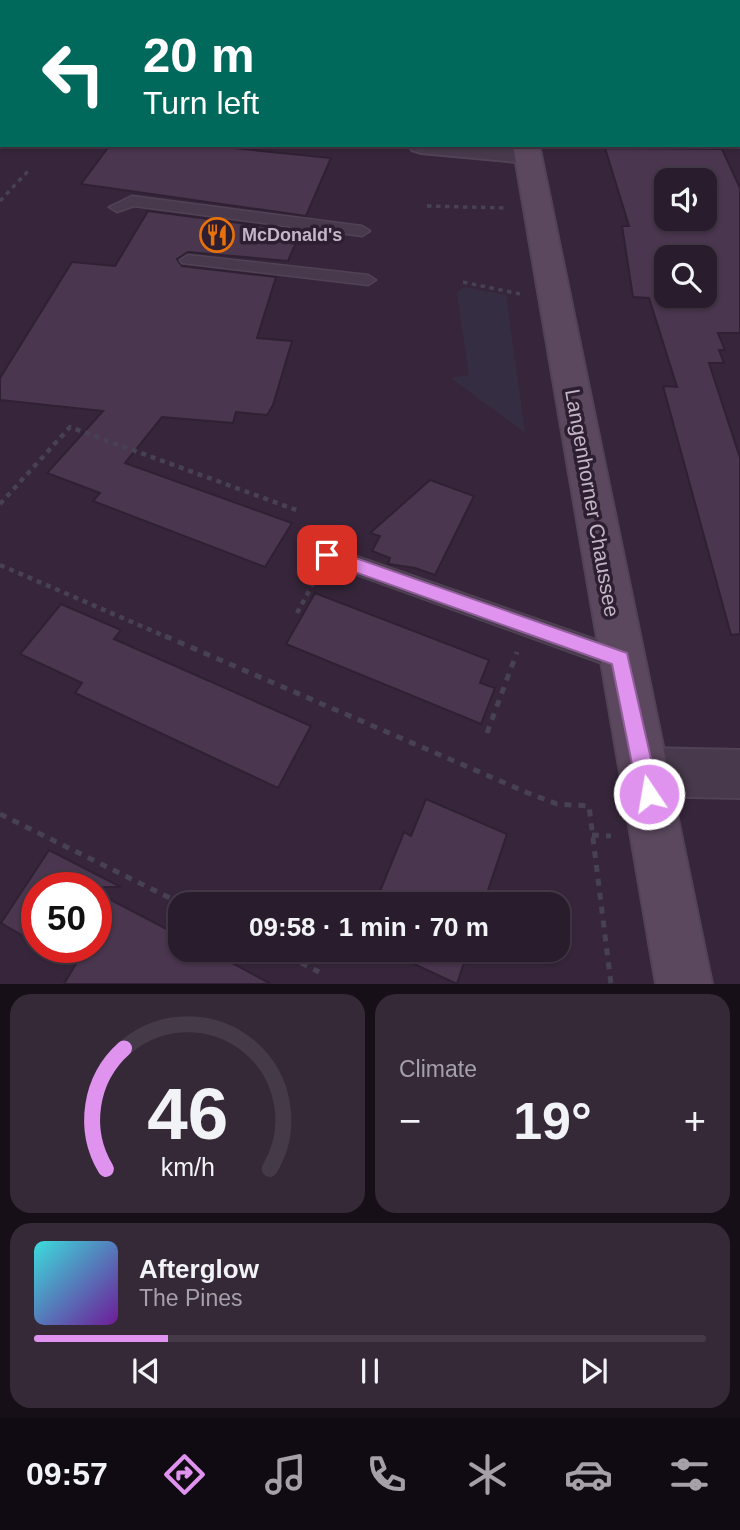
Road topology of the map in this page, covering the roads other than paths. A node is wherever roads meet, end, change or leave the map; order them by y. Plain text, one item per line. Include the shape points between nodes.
1 (463, 147) edge
2 (527, 150) edge
3 (117, 206) dead end
4 (362, 231) dead end
5 (188, 260) dead end
6 (368, 280) dead end
7 (327, 555) dead end
8 (621, 659) junction
9 (644, 772) junction
10 (740, 774) edge
11 (684, 984) edge

1 - 2 street
2 - 8 main road, Langenhorner Chaussee
3 - 4 lane via 132,201
5 - 6 lane
7 - 8 lane
8 - 9 main road, Langenhorner Chaussee
9 - 10 street
9 - 11 main road, Langenhorner Chaussee

